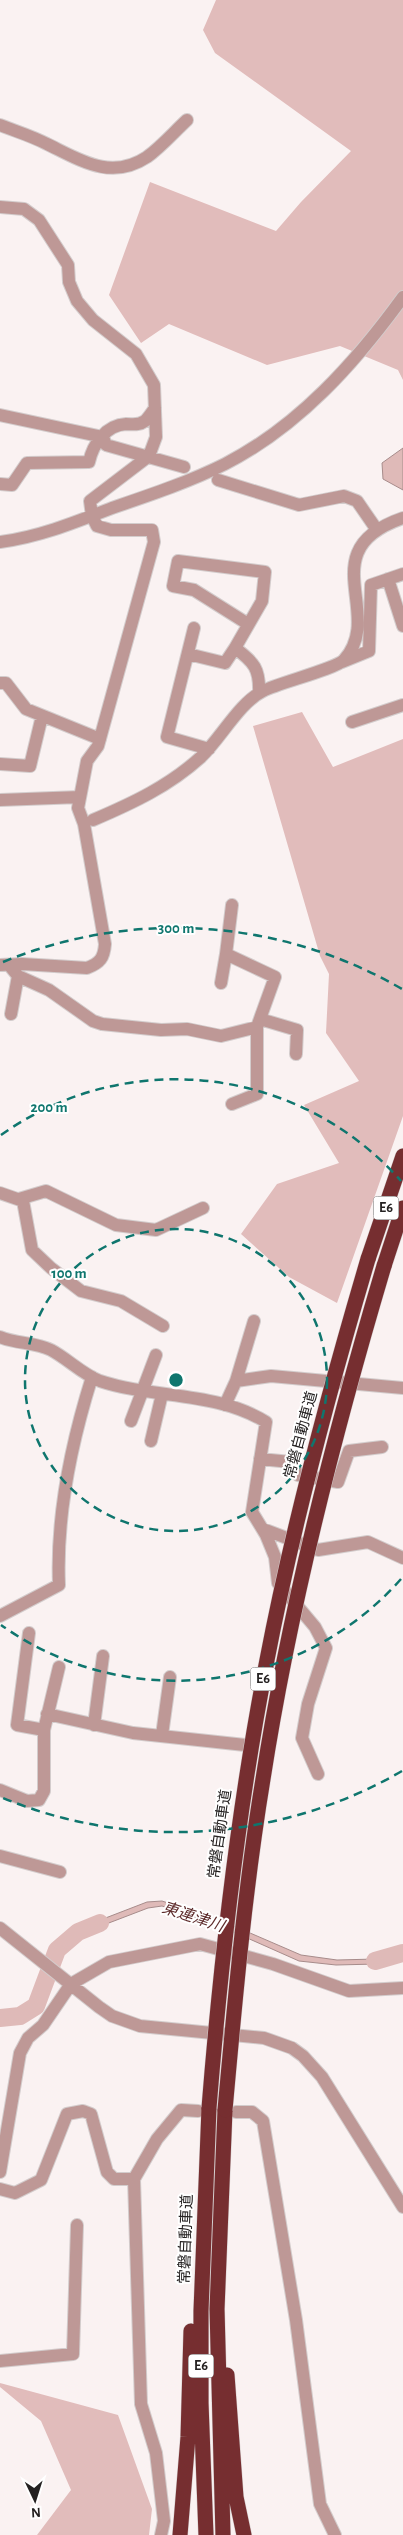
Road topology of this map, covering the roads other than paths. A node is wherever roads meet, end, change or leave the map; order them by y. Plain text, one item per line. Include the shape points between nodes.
1 (187, 120) dead end
2 (0, 125) edge
3 (0, 207) edge
4 (403, 297) edge
5 (155, 408) junction
6 (0, 415) edge
7 (102, 436) junction
8 (149, 456) junction
9 (184, 467) dead end
10 (218, 480) dead end
11 (0, 484) edge
12 (92, 516) junction
13 (403, 518) edge
14 (377, 530) junction
15 (0, 542) edge
16 (403, 574) edge
17 (388, 579) junction
18 (248, 624) junction
19 (403, 626) edge
20 (194, 628) dead end
21 (235, 648) junction
22 (188, 654) junction
23 (342, 662) junction
24 (0, 683) edge
25 (259, 693) junction
26 (403, 705) edge
27 (42, 716) junction
28 (352, 722) dead end
29 (100, 739) junction
30 (208, 749) junction
31 (0, 764) edge
32 (80, 797) junction
33 (0, 800) edge
34 (93, 820) dead end
35 (232, 905) dead end
36 (226, 954) junction
37 (5, 965) edge
38 (18, 976) junction
39 (221, 983) dead end
40 (11, 1014) dead end
41 (258, 1023) junction
42 (296, 1054) dead end
43 (232, 1104) dead end
44 (403, 1156) edge
45 (0, 1193) edge
46 (19, 1199) junction
47 (203, 1208) dead end
48 (403, 1208) edge
49 (254, 1320) dead end
50 (163, 1326) dead end
51 (0, 1337) edge
52 (156, 1355) dead end
53 (92, 1377) junction
54 (236, 1381) junction
55 (403, 1388) edge
56 (143, 1390) junction
57 (162, 1394) junction
58 (225, 1404) junction
59 (131, 1421) dead end
60 (151, 1441) dead end
61 (382, 1447) dead end
62 (260, 1459) junction
63 (263, 1529) junction
64 (403, 1558) edge
65 (0, 1616) edge
66 (29, 1633) dead end
67 (103, 1656) dead end
68 (59, 1667) dead end
69 (170, 1677) dead end
70 (47, 1714) junction
71 (94, 1725) junction
72 (44, 1730) junction
73 (162, 1735) junction
74 (246, 1745) dead end
75 (318, 1774) dead end
76 (0, 1790) edge
77 (0, 1856) edge
78 (60, 1872) dead end
79 (0, 1928) edge
80 (68, 1981) junction
81 (403, 1988) edge
82 (203, 2109) junction
83 (230, 2111) junction
84 (0, 2172) edge
85 (134, 2179) junction
86 (0, 2189) edge
87 (204, 2198) junction
88 (403, 2206) edge
89 (77, 2225) dead end
90 (218, 2262) junction
91 (0, 2361) edge
92 (161, 2535) edge
93 (180, 2535) edge
94 (206, 2535) edge
95 (223, 2535) edge
96 (244, 2535) edge
97 (336, 2535) edge

1 - 2 street via 147,157 127,167 102,168 88,165 44,142
3 - 5 street via 24,209 39,220 68,265 69,282 77,301 93,320 136,354 154,385
4 - 12 street via 349,366 288,422 226,464
5 - 7 street via 144,421 116,426
5 - 8 street via 156,437
6 - 7 street
7 - 8 street via 106,445
7 - 11 street via 91,452 89,462 27,463 12,485
8 - 9 street
8 - 12 street via 90,501
10 - 14 street via 299,505 344,496 357,501
12 - 15 street via 39,534
12 - 29 street via 98,526 111,530 152,530 154,542
13 - 14 street
14 - 23 street via 360,546 356,556 353,584 359,628
16 - 17 street
17 - 19 street
17 - 23 street via 371,585 369,651
18 - 18 street via 262,600 265,572 178,560 173,586 194,590
18 - 21 street
20 - 22 street
21 - 22 street via 225,663
21 - 25 street via 248,658 260,675
22 - 30 street via 167,737
23 - 25 street
24 - 27 street via 6,683 26,710
25 - 30 street via 243,706
26 - 28 street
27 - 29 street
27 - 31 street via 30,766
29 - 32 street via 87,761
30 - 34 street via 165,786
32 - 33 street
32 - 37 street via 78,808 84,824 105,944 104,956 97,965 87,968
35 - 36 street
36 - 39 street
36 - 41 street via 275,977
37 - 38 street
38 - 40 street
38 - 41 street via 49,990 102,1024 161,1030 187,1029 220,1036
41 - 42 street via 297,1030
41 - 43 street via 257,1094
44 - 82 highway, 常磐自動車道 / E6, bridge via 368,1259 335,1373 300,1506 267,1659 246,1778
45 - 46 street
46 - 47 street via 46,1191 116,1225 156,1230
46 - 50 street via 23,1201 32,1250 51,1268 81,1291 121,1301
48 - 83 highway, E6, bridge via 351,1377 314,1520 284,1661 246,1893
49 - 54 street
51 - 53 street via 51,1350
52 - 56 street
53 - 56 street
53 - 65 street via 78,1420 64,1496 58,1548 59,1585
54 - 55 street via 271,1376
54 - 58 street
56 - 57 street
56 - 59 street
57 - 58 street
57 - 60 street
58 - 62 street via 266,1422
61 - 62 street via 349,1451 338,1482 298,1475 291,1462
62 - 63 street via 252,1512
63 - 64 street via 318,1550 368,1542
63 - 75 street via 275,1557 278,1583 315,1627 326,1648 308,1704 302,1738
66 - 72 street via 17,1726
67 - 71 street
68 - 70 street
69 - 73 street
70 - 71 street
70 - 72 street
71 - 73 street
72 - 76 street via 44,1791 39,1800 27,1801
73 - 74 street
77 - 78 street
79 - 80 street
80 - 81 street via 109,1962 200,1944 273,1964 349,1991
80 - 84 street via 43,2025 28,2038 20,2053
80 - 88 street via 112,2016 133,2024 264,2038 304,2056 322,2077
82 - 85 street via 181,2110 157,2139
82 - 87 highway, 常磐自動車道 / E6
83 - 90 highway, E6
83 - 97 street via 252,2112 263,2121 296,2320 320,2504
85 - 86 street via 114,2179 107,2172 91,2114 83,2110 67,2114 41,2180 16,2193
85 - 92 street via 141,2404 156,2453 164,2521
87 - 93 highway via 194,2259 188,2437
87 - 94 highway, 常磐自動車道 / E6 via 201,2403
89 - 91 street via 73,2354
90 - 95 highway, E6 via 218,2421
90 - 96 highway via 236,2497

